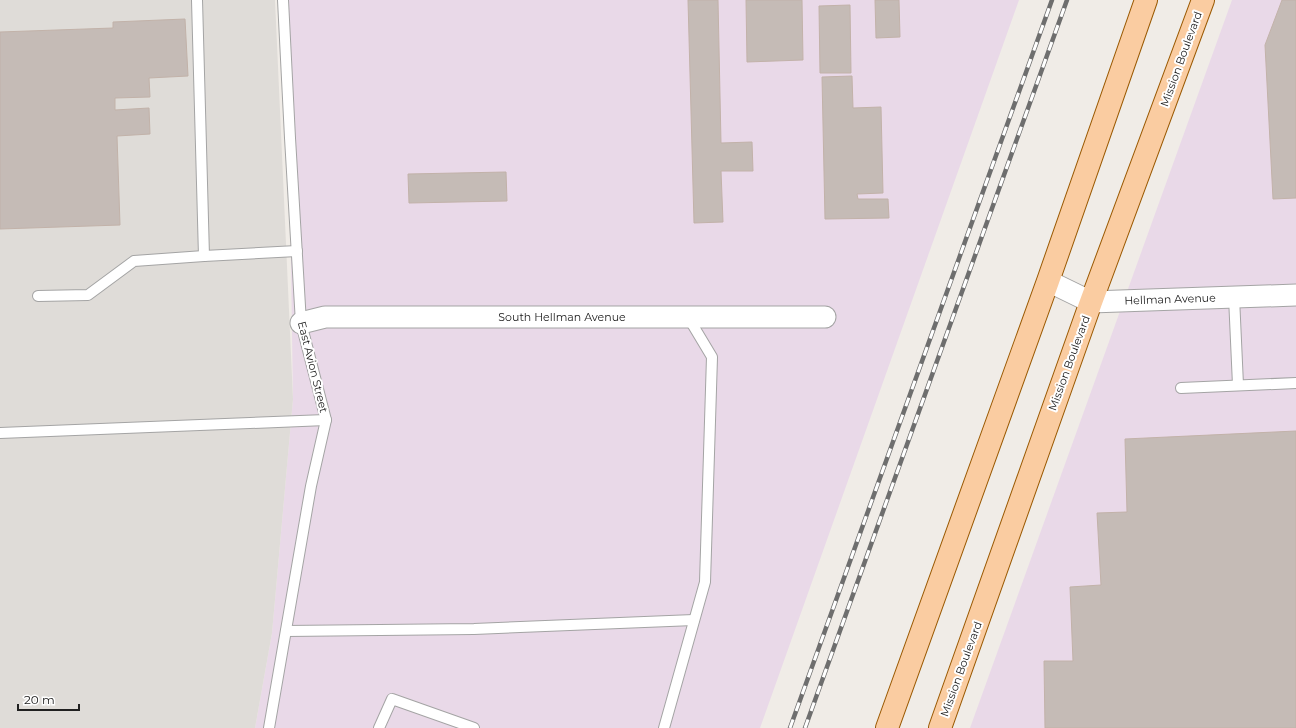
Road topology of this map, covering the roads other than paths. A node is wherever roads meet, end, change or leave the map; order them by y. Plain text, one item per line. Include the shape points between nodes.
1 (196, 0) edge
2 (283, 0) edge
3 (1146, 0) edge
4 (1203, 0) edge
5 (297, 251) junction
6 (204, 256) junction
7 (1048, 281) junction
8 (1296, 295) edge
9 (38, 296) dead end
10 (1234, 297) junction
11 (1091, 302) junction
12 (688, 317) junction
13 (825, 317) dead end
14 (301, 323) junction
15 (1296, 383) edge
16 (1238, 385) junction
17 (1181, 388) dead end
18 (326, 420) junction
19 (0, 433) edge
20 (694, 620) junction
21 (286, 631) junction
22 (269, 728) edge
23 (379, 728) edge
24 (474, 728) edge
25 (664, 728) edge
26 (887, 728) edge
27 (940, 728) edge

1 - 6 lane
2 - 5 lane, East Avion Street
3 - 7 main road
4 - 11 main road, Mission Boulevard
5 - 6 lane
5 - 14 lane, East Avion Street
6 - 9 lane via 134,261 88,295
7 - 11 street, Hellman Avenue
7 - 26 main road
8 - 10 street, Hellman Avenue
10 - 11 street, Hellman Avenue
10 - 16 lane
11 - 27 main road, Mission Boulevard
12 - 13 street, South Hellman Avenue
12 - 14 street, South Hellman Avenue via 325,317
12 - 20 lane via 712,357 705,582
14 - 18 lane, East Avion Street
15 - 16 lane
16 - 17 lane
18 - 19 lane
18 - 21 lane, East Avion Street via 311,486
20 - 21 lane via 474,629
20 - 25 lane
21 - 22 lane, East Avion Street
23 - 24 lane via 392,699

